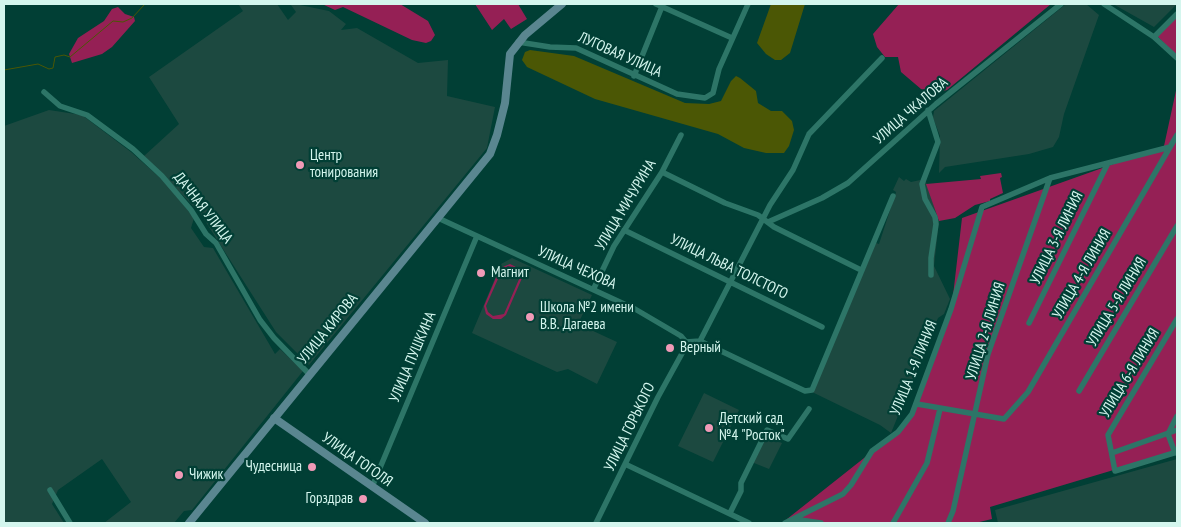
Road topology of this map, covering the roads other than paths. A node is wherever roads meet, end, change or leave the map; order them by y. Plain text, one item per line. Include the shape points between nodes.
1 (562, 4) edge
2 (656, 4) edge
3 (748, 4) edge
4 (1061, 4) edge
5 (1104, 4) edge
6 (663, 5) edge
7 (1177, 14) edge
8 (732, 38) junction
9 (1154, 38) junction
10 (518, 42) junction
11 (882, 58) dead end
12 (1177, 58) edge
13 (634, 76) junction
14 (44, 92) dead end
15 (928, 110) junction
16 (681, 135) dead end
17 (1177, 135) edge
18 (1170, 147) junction
19 (1108, 163) junction
20 (662, 172) junction
21 (1050, 178) junction
22 (893, 196) dead end
23 (438, 218) junction
24 (766, 220) junction
25 (1177, 226) edge
26 (624, 230) junction
27 (478, 236) junction
28 (861, 270) junction
29 (931, 275) dead end
30 (730, 281) junction
31 (594, 288) junction
32 (1177, 319) edge
33 (1029, 323) dead end
34 (822, 327) dead end
35 (700, 341) junction
36 (686, 342) junction
37 (309, 374) junction
38 (1079, 391) dead end
39 (916, 404) junction
40 (809, 409) dead end
41 (940, 409) junction
42 (974, 415) junction
43 (1177, 416) edge
44 (274, 418) junction
45 (1177, 430) edge
46 (1168, 434) junction
47 (1112, 452) junction
48 (1176, 453) edge
49 (625, 464) junction
50 (372, 487) junction
51 (50, 490) dead end
52 (730, 513) junction
53 (794, 519) junction
54 (70, 523) edge
55 (189, 523) edge
56 (425, 523) edge
57 (596, 523) edge
58 (749, 523) edge
59 (785, 523) edge
60 (821, 523) edge
61 (893, 523) edge
62 (948, 523) edge

1 - 10 street
2 - 6 street
3 - 8 street
4 - 15 street, УЛИЦА ЧКАЛОВА
5 - 9 street
6 - 8 street
6 - 13 street
7 - 9 street
8 - 13 street, ЛУГОВАЯ УЛИЦА via 710,96 682,95
9 - 12 street
10 - 13 street, ЛУГОВАЯ УЛИЦА via 576,48
10 - 23 street, УЛИЦА КИРОВА via 508,61 505,103 490,154
11 - 24 street via 809,134
14 - 37 street, ДАЧНАЯ УЛИЦА via 60,106 87,115 133,149 162,176 216,243 260,320
15 - 24 street, УЛИЦА ЧКАЛОВА via 848,183 822,198
15 - 29 street via 938,142 922,184 936,224
16 - 20 street, УЛИЦА МИЧУРИНА
17 - 18 street, УЛИЦА 4-Я ЛИНИЯ
18 - 19 street
18 - 42 street, УЛИЦА 4-Я ЛИНИЯ via 1028,392 1001,420
19 - 21 street
19 - 33 street, УЛИЦА 3-Я ЛИНИЯ
20 - 24 street
20 - 26 street, УЛИЦА МИЧУРИНА
21 - 39 street, УЛИЦА 1-Я ЛИНИЯ via 982,207 951,309
21 - 42 street, УЛИЦА 2-Я ЛИНИЯ via 988,354
22 - 28 street
23 - 27 street, УЛИЦА ЧЕХОВА
23 - 37 street, УЛИЦА КИРОВА
24 - 28 street
24 - 30 street
25 - 38 street, УЛИЦА 5-Я ЛИНИЯ
26 - 30 street, УЛИЦА ЛЬВА ТОЛСТОГО
26 - 31 street, УЛИЦА МИЧУРИНА
27 - 31 street, УЛИЦА ЧЕХОВА
27 - 50 street, УЛИЦА ПУШКИНА
28 - 35 street via 812,390 805,391
30 - 34 street, УЛИЦА ЛЬВА ТОЛСТОГО
30 - 35 street
31 - 36 street, УЛИЦА ЧЕХОВА via 652,318
32 - 47 street, УЛИЦА 6-Я ЛИНИЯ via 1108,435
35 - 36 street
36 - 49 street, УЛИЦА ГОРЬКОГО
37 - 44 street, УЛИЦА КИРОВА
39 - 41 street
39 - 53 street, УЛИЦА 1-Я ЛИНИЯ via 905,426 869,455 847,490
40 - 52 street via 788,439 767,430
41 - 42 street
41 - 61 street via 926,463
42 - 62 street, УЛИЦА 2-Я ЛИНИЯ
43 - 46 street
44 - 50 street, УЛИЦА ГОГОЛЯ
44 - 55 street, УЛИЦА КИРОВА
45 - 46 street
46 - 47 street
46 - 48 street
47 - 48 street, УЛИЦА 6-Я ЛИНИЯ via 1115,471
49 - 52 street
49 - 57 street, УЛИЦА ГОРЬКОГО
50 - 56 street, УЛИЦА ГОГОЛЯ
51 - 54 street
52 - 58 street
53 - 59 street, УЛИЦА 1-Я ЛИНИЯ
53 - 60 street

